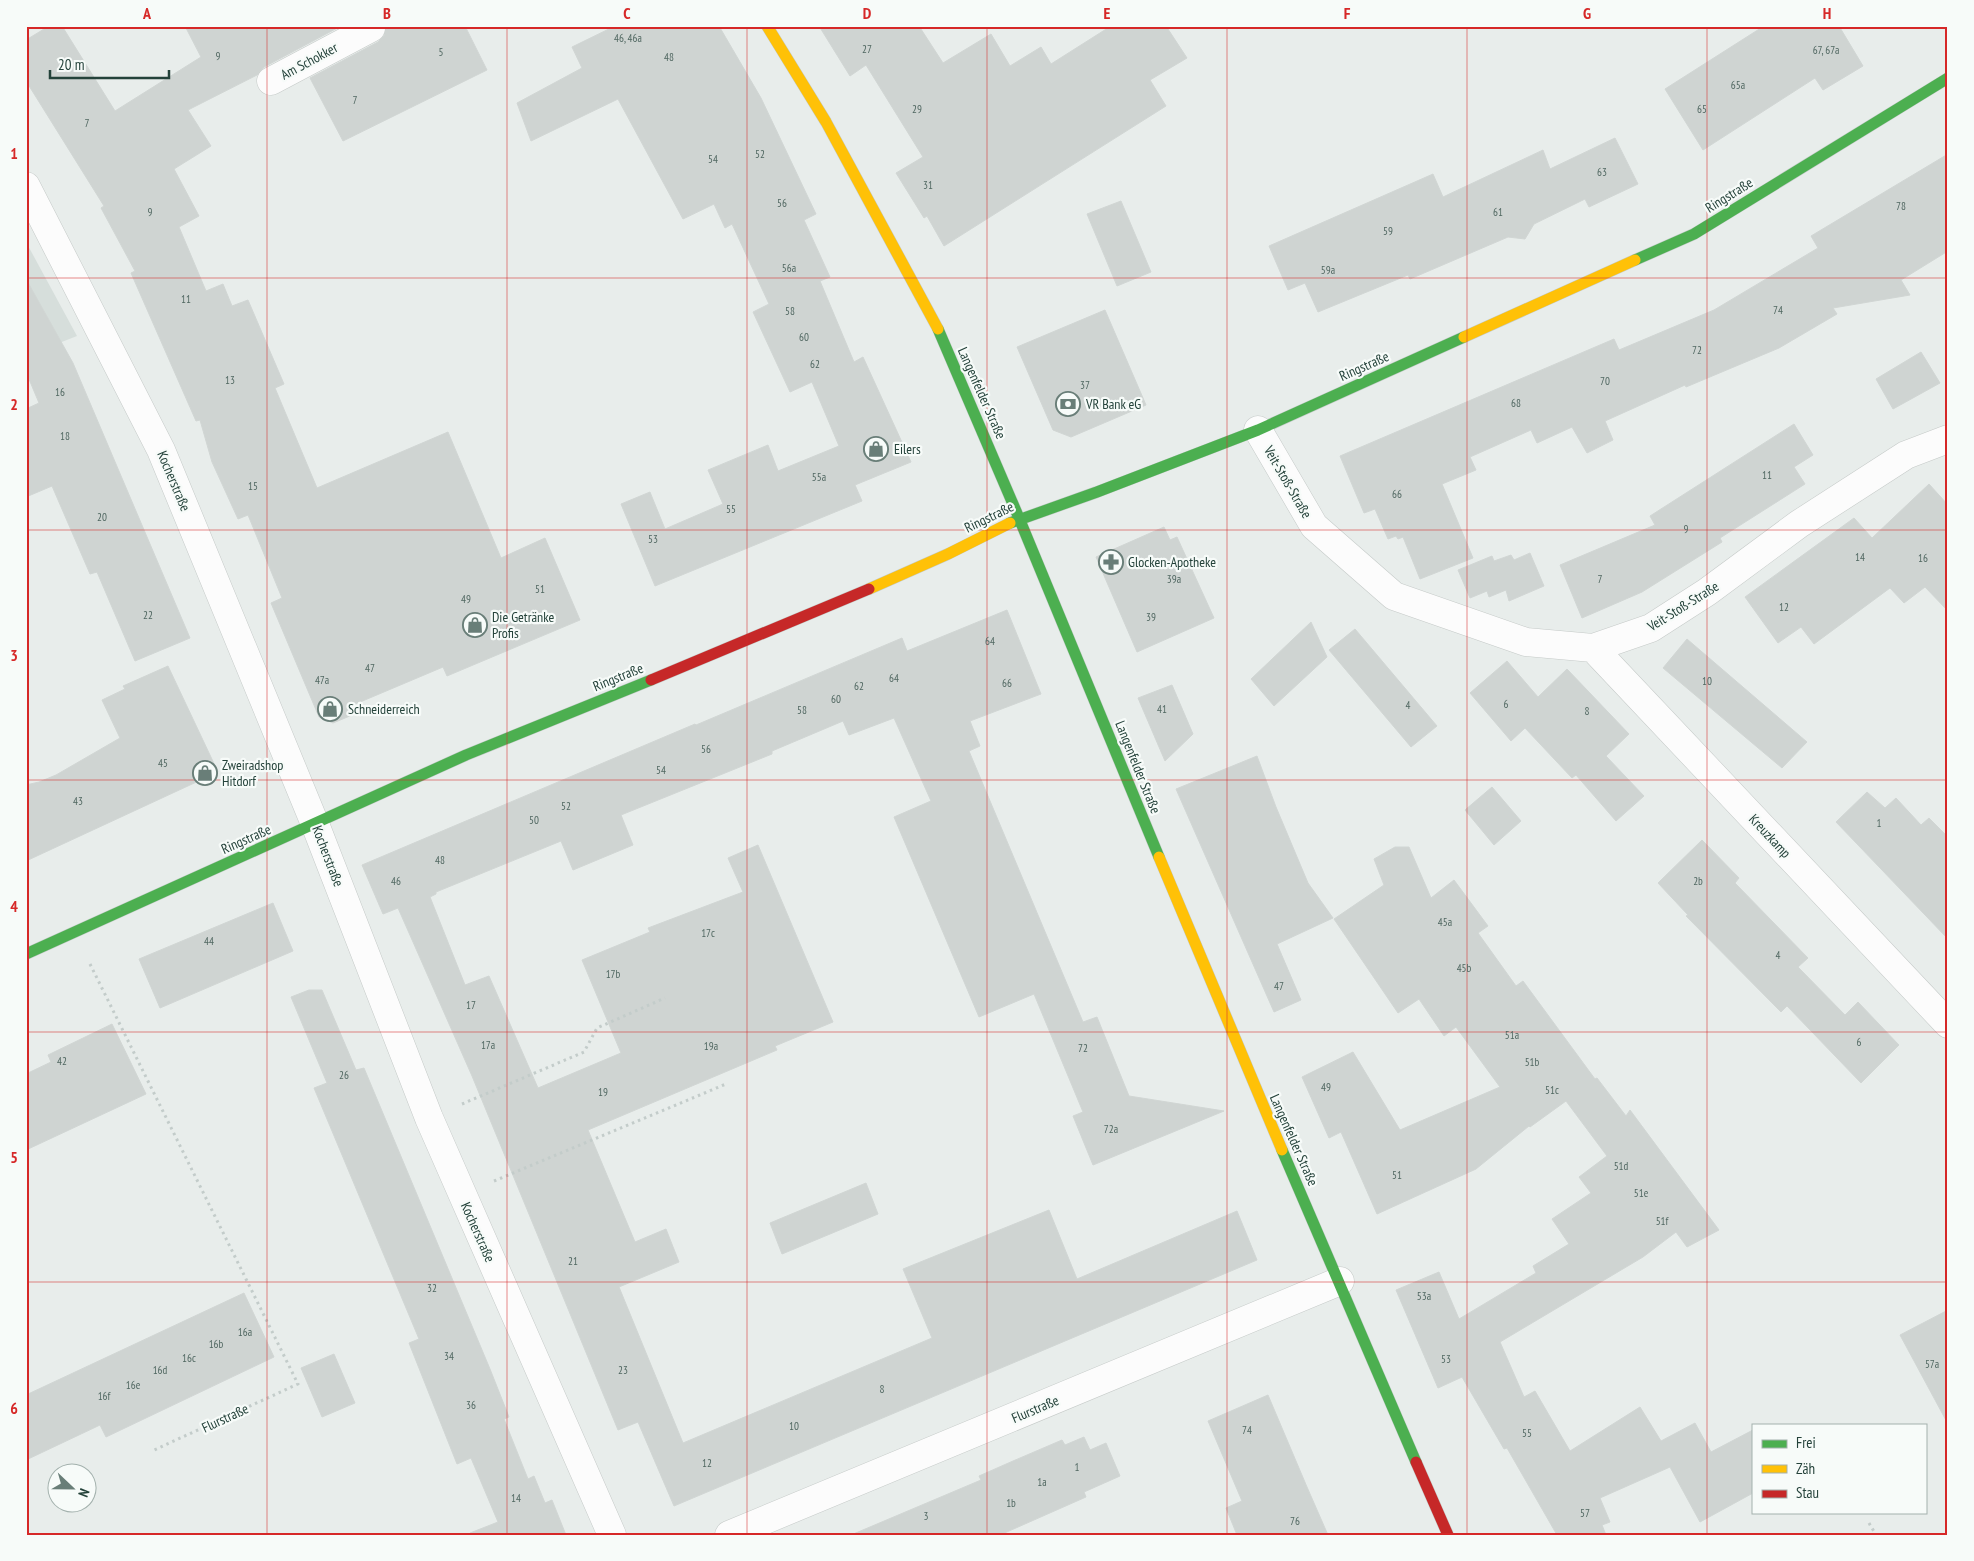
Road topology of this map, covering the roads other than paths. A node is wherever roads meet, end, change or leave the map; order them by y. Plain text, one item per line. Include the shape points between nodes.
1 (370, 26) edge
2 (767, 26) edge
3 (1948, 78) edge
4 (271, 81) dead end
5 (26, 186) edge
6 (1258, 430) junction
7 (1948, 439) edge
8 (1019, 518) junction
9 (1593, 648) junction
10 (315, 824) junction
11 (26, 954) edge
12 (1948, 1024) edge
13 (1340, 1281) junction
14 (612, 1535) edge
15 (730, 1535) edge
16 (1448, 1535) edge

1 - 4 street, Am Schokker
2 - 8 street, Langenfelder Straße via 826,122 935,323
3 - 6 street, Ringstraße via 1694,234
5 - 10 street, Kocherstraße via 161,450
6 - 8 street, Ringstraße via 1097,492
6 - 9 street, Veit-Stoß-Straße via 1314,526 1394,596 1526,642
7 - 9 street, Veit-Stoß-Straße via 1906,455 1799,524 1707,592 1651,628
8 - 10 street, Ringstraße via 830,607 466,755
8 - 13 street, Langenfelder Straße via 1241,1057
9 - 12 street, Kreuzkamp
10 - 11 street, Ringstraße
10 - 14 street, Kocherstraße via 429,1118
13 - 15 street, Flurstraße
13 - 16 street, Langenfelder Straße

